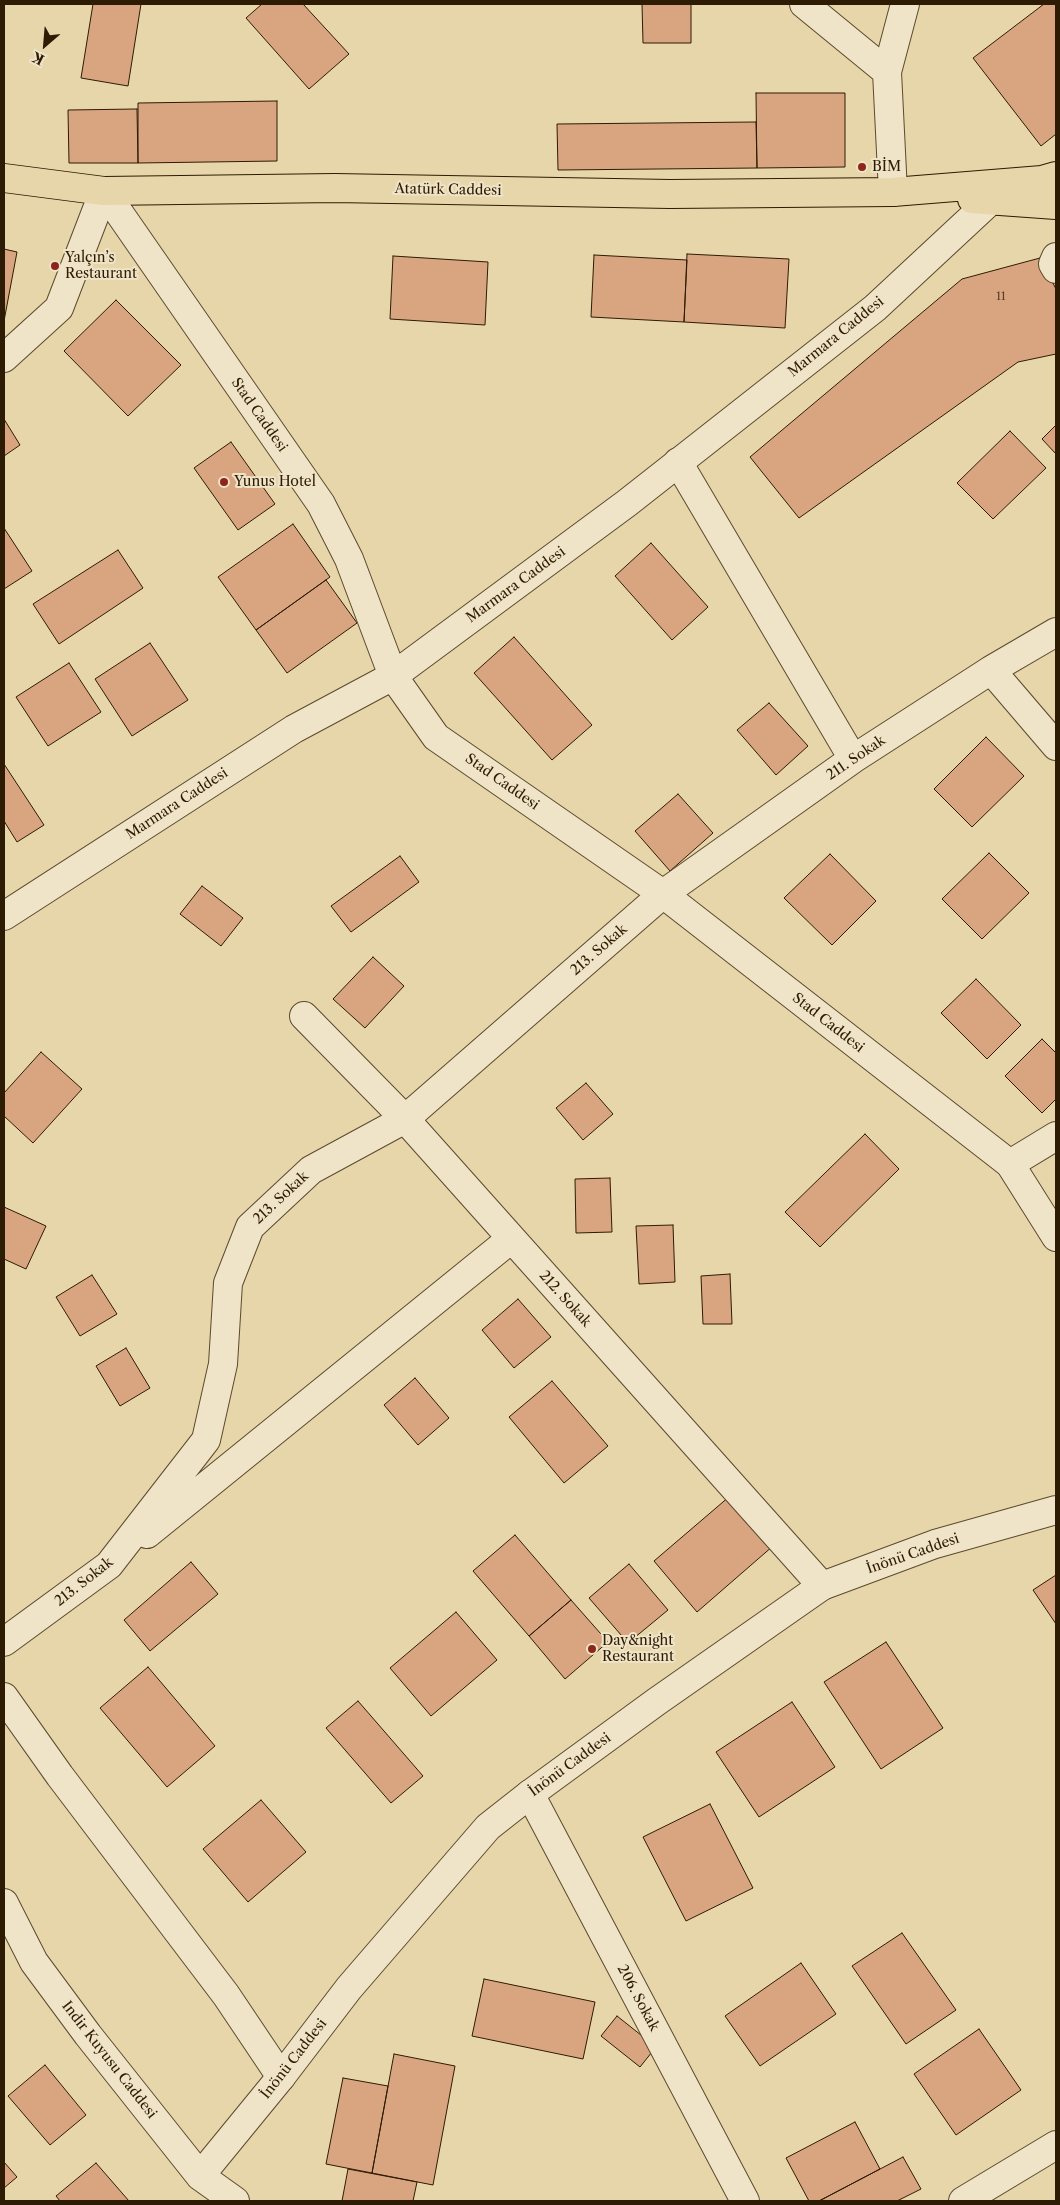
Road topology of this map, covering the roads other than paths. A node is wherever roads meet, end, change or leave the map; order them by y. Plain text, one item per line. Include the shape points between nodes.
1 (804, 4) edge
2 (905, 4) edge
3 (887, 72) junction
4 (1056, 176) edge
5 (4, 178) edge
6 (104, 191) junction
7 (893, 192) junction
8 (990, 201) junction
9 (1056, 205) edge
10 (1056, 257) edge
11 (1056, 269) edge
12 (4, 358) edge
13 (678, 462) junction
14 (1056, 632) edge
15 (991, 670) junction
16 (393, 676) junction
17 (1056, 746) edge
18 (853, 759) junction
19 (663, 894) junction
20 (4, 916) edge
21 (304, 1016) dead end
22 (405, 1119) junction
23 (1056, 1136) edge
24 (1010, 1164) junction
25 (1056, 1237) edge
26 (511, 1238) junction
27 (1056, 1510) edge
28 (109, 1565) junction
29 (822, 1586) junction
30 (4, 1642) edge
31 (4, 1697) edge
32 (530, 1794) junction
33 (4, 1903) edge
34 (281, 2077) junction
35 (1056, 2145) edge
36 (200, 2176) junction
37 (235, 2201) edge
38 (745, 2201) edge
39 (963, 2201) edge

1 - 3 street
2 - 3 street
3 - 7 street
4 - 7 main road via 1042,180
5 - 6 main road, Atatürk Caddesi
6 - 7 main road, Atatürk Caddesi via 335,188 670,194
6 - 12 street via 59,308
6 - 16 street, Stad Caddesi via 321,504 349,559
7 - 8 main road
8 - 9 main road
8 - 13 street, Marmara Caddesi via 874,308
10 - 11 street via 1053,264
13 - 16 street, Marmara Caddesi
13 - 18 street
14 - 15 street, 211. Sokak
15 - 17 street
15 - 18 street, 211. Sokak
16 - 19 street, Stad Caddesi via 436,736
16 - 20 street, Marmara Caddesi via 294,729
18 - 19 street, 211. Sokak
19 - 22 street, 213. Sokak
19 - 24 street, Stad Caddesi
21 - 22 street, 212. Sokak
22 - 26 street, 212. Sokak
22 - 28 street, 213. Sokak via 311,1170 250,1227 228,1283 224,1364 206,1440
23 - 24 street
24 - 25 street, Stad Caddesi
26 - 28 street
26 - 29 street, 212. Sokak
27 - 29 street, İnönü Caddesi via 935,1544
28 - 30 street, 213. Sokak
29 - 32 street, İnönü Caddesi
31 - 34 street via 226,1995
32 - 34 street, İnönü Caddesi via 488,1827 349,1988
32 - 38 street, 206. Sokak
33 - 36 street, Indir Kuyusu Caddesi via 34,1962
34 - 36 street, İnönü Caddesi
35 - 39 street
36 - 37 street, Indir Kuyusu Caddesi

